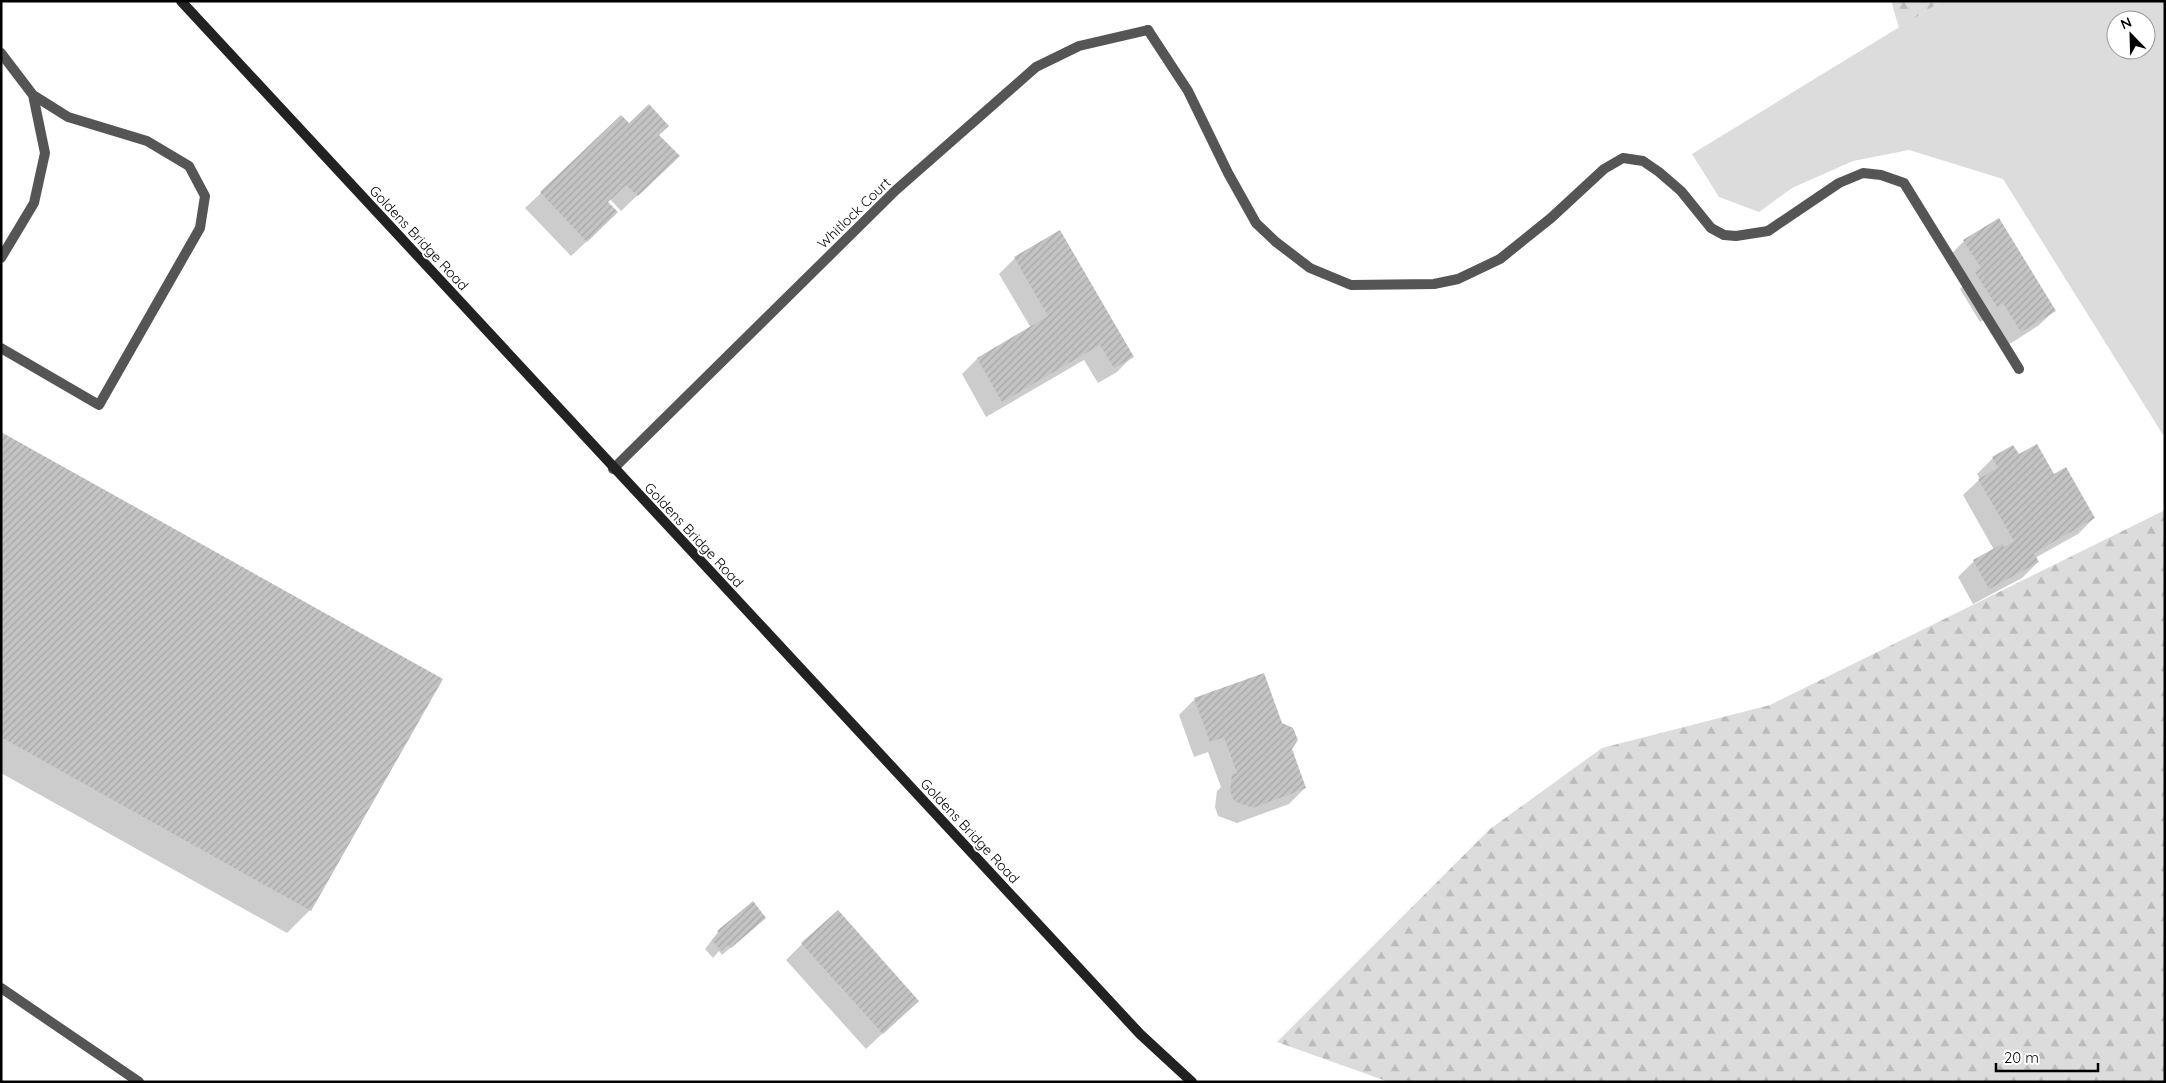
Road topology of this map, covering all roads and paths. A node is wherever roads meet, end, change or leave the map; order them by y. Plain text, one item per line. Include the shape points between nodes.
1 (181, 1) edge
2 (1, 53) edge
3 (33, 95) junction
4 (1, 258) edge
5 (1, 348) edge
6 (2019, 369) dead end
7 (613, 469) junction
8 (1, 988) edge
9 (140, 1082) edge
10 (1192, 1082) edge

1 - 7 main road, Goldens Bridge Road
2 - 3 street
3 - 4 street via 45,153 34,203
3 - 5 street via 68,117 147,141 165,151 189,166 205,196 200,228 98,405
6 - 7 street, Whitlock Court via 1904,183 1881,174 1863,173 1839,183 1768,231 1736,236 1724,235 1711,228 1681,191 1659,172 1643,161 1623,158 1604,168 1551,218 1500,259 1467,275 1434,284 1352,285 1310,268 1256,223 1188,91 1148,30 1079,46 1036,67 896,190
7 - 10 main road, Goldens Bridge Road via 1133,1027
8 - 9 street

